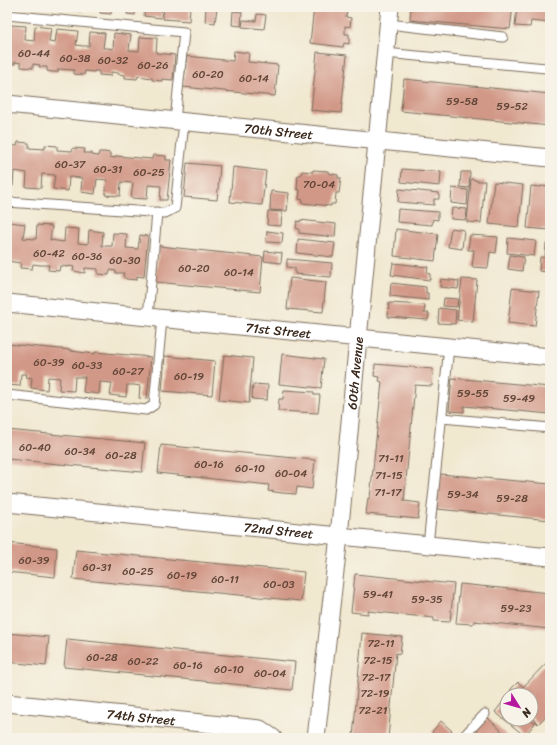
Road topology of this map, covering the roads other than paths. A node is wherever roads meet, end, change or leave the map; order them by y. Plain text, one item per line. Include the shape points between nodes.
1 (390, 7) edge
2 (7, 15) edge
3 (388, 24) junction
4 (503, 37) dead end
5 (385, 53) junction
6 (546, 68) dead end
7 (7, 104) edge
8 (179, 121) junction
9 (376, 141) junction
10 (550, 158) edge
11 (7, 202) edge
12 (157, 212) junction
13 (7, 303) edge
14 (155, 318) junction
15 (358, 338) junction
16 (449, 347) junction
17 (550, 357) edge
18 (7, 395) edge
19 (442, 418) junction
20 (550, 428) edge
21 (7, 503) edge
22 (339, 536) junction
23 (428, 545) junction
24 (550, 557) edge
25 (7, 703) edge
26 (485, 714) dead end
27 (273, 738) edge
28 (316, 738) edge
29 (462, 738) edge

1 - 3 street, 60th Avenue
2 - 8 lane via 184,32
3 - 4 lane
3 - 5 street, 60th Avenue
5 - 6 lane
5 - 9 street, 60th Avenue
7 - 8 street, 70th Street
8 - 9 street, 70th Street
8 - 12 lane via 175,208 165,213
9 - 10 street, 70th Street
9 - 15 street, 60th Avenue
11 - 12 lane
12 - 14 lane
13 - 14 street, 71st Street
14 - 15 street, 71st Street
14 - 18 lane via 154,404 146,410
15 - 16 street, 71st Street
15 - 22 street, 60th Avenue
16 - 17 street, 71st Street
16 - 19 lane
19 - 20 lane
19 - 23 lane
21 - 22 street, 72nd Street
22 - 23 street, 72nd Street
22 - 28 street, 60th Avenue
23 - 24 street, 72nd Street
25 - 27 street, 74th Street via 260,729
26 - 29 lane

